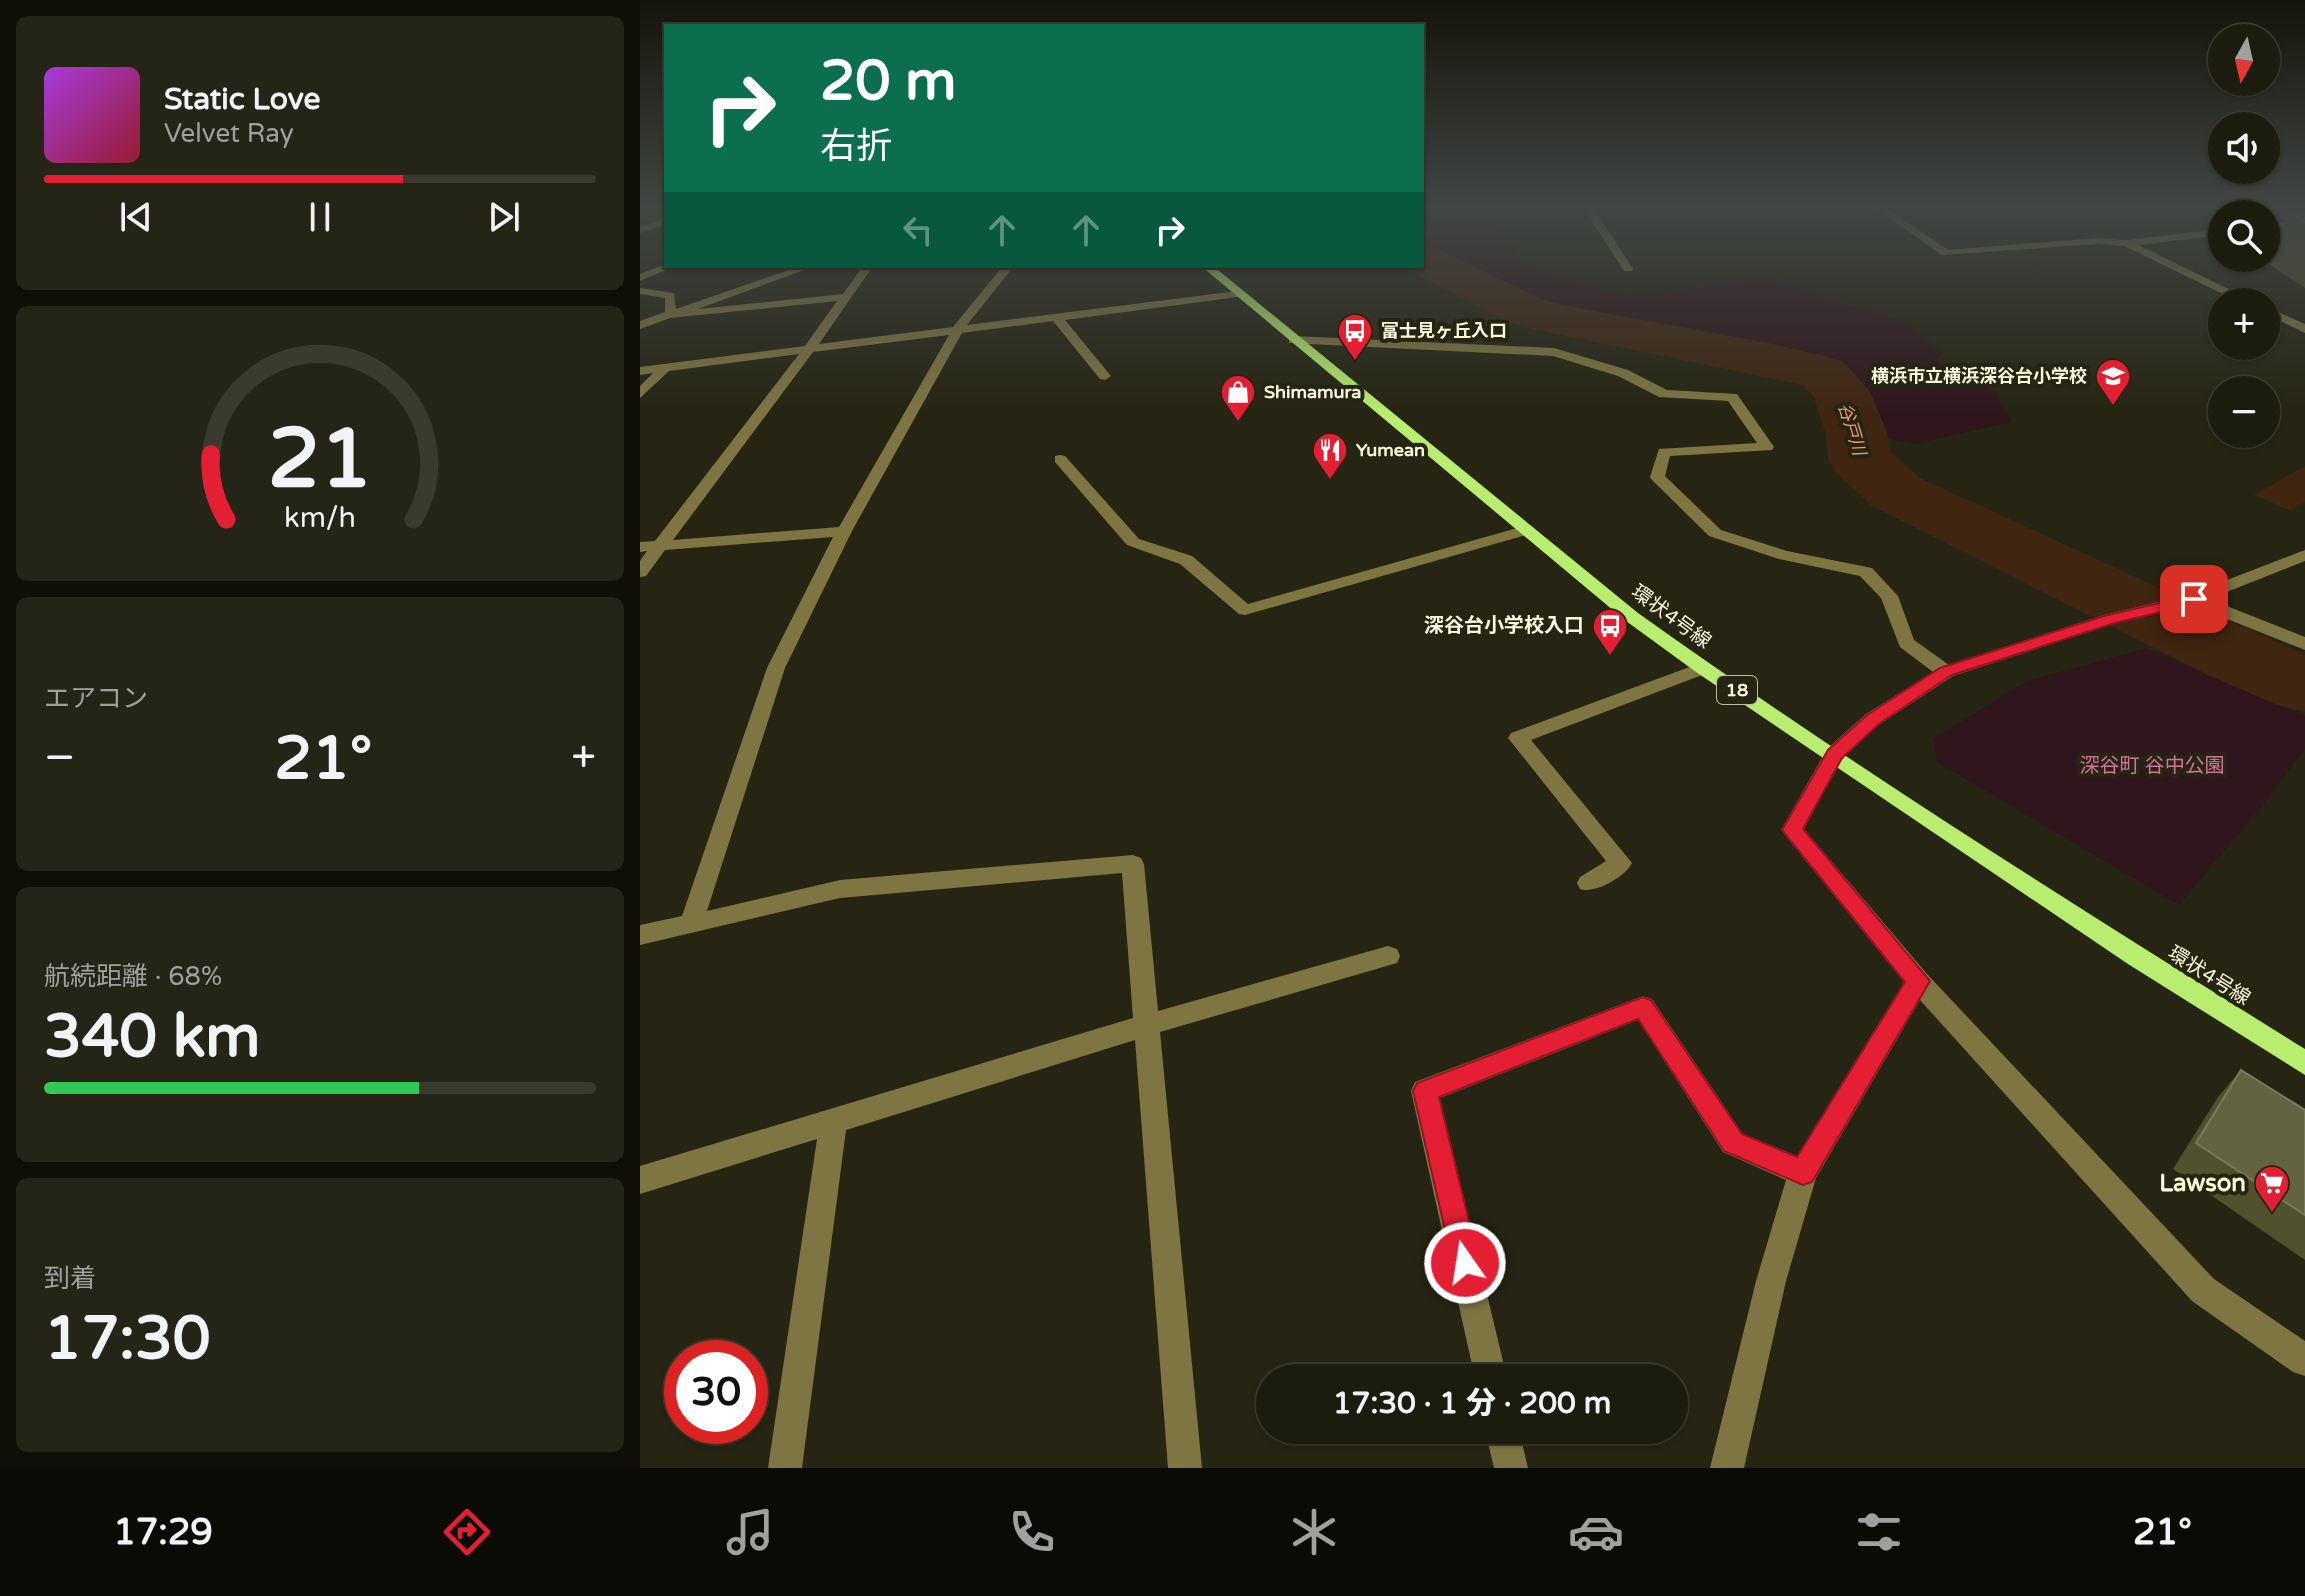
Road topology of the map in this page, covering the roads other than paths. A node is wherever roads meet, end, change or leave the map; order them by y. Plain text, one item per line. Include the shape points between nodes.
1 (783, 276) edge
2 (861, 276) edge
3 (1001, 276) edge
4 (1217, 276) edge
5 (2194, 276) edge
6 (2220, 288) edge
7 (640, 291) edge
8 (1238, 294) junction
9 (845, 297) junction
10 (671, 315) junction
11 (1056, 317) junction
12 (2280, 317) edge
13 (640, 325) edge
14 (958, 329) junction
15 (2305, 329) edge
16 (1293, 340) junction
17 (810, 348) junction
18 (665, 368) junction
19 (640, 371) edge
20 (1105, 376) dead end
21 (640, 394) edge
22 (1060, 459) dead end
23 (1527, 530) junction
24 (844, 531) junction
25 (660, 546) junction
26 (640, 547) edge
27 (2305, 555) edge
28 (640, 572) edge
29 (2186, 601) junction
30 (2305, 644) edge
31 (1703, 668) junction
32 (1946, 672) junction
33 (1834, 754) junction
34 (1588, 883) dead end
35 (691, 924) junction
36 (640, 935) edge
37 (1388, 956) dead end
38 (1918, 981) junction
39 (1147, 1025) junction
40 (2305, 1063) edge
41 (833, 1123) junction
42 (1803, 1173) junction
43 (640, 1180) edge
44 (2305, 1360) edge
45 (1488, 1364) edge
46 (1505, 1444) edge
47 (785, 1468) edge
48 (1185, 1468) edge
49 (1511, 1468) edge
50 (1727, 1468) edge

1 - 10 street
2 - 9 street
3 - 14 street
4 - 8 main road, 環状4号線 / 18
5 - 6 street
7 - 10 street via 670,295
8 - 11 street
8 - 16 main road, 環状4号線 / 18
9 - 10 street
9 - 17 street
10 - 13 street
11 - 14 street
11 - 20 street
12 - 15 street
14 - 17 street
14 - 24 street
16 - 23 main road, 環状4号線 / 18
16 - 32 street via 1554,352 1623,373 1664,394 1732,397 1767,447 1664,452 1657,477 1715,533 1785,556 1866,572 1889,596 1906,643
17 - 18 street
17 - 25 street
18 - 19 street
18 - 21 street
22 - 23 street via 1133,542 1186,560 1245,610
23 - 31 main road, 環状4号線 / 18
24 - 25 street
24 - 35 street via 776,668
25 - 26 street
25 - 28 street
27 - 29 street
29 - 30 street
29 - 32 street via 2110,619
31 - 33 main road, 環状4号線 / 18
31 - 34 street via 1518,738 1621,863
32 - 33 street via 1873,719
33 - 38 street via 1792,830
33 - 40 main road, 環状4号線 / 18
35 - 36 street
35 - 39 street via 840,889 1133,864
37 - 39 street
38 - 42 street
38 - 44 street via 2203,1290
39 - 41 street
39 - 48 street
41 - 43 street
41 - 47 street
42 - 45 street via 1733,1143 1643,1007 1425,1091
42 - 50 street via 1771,1281
46 - 49 street

